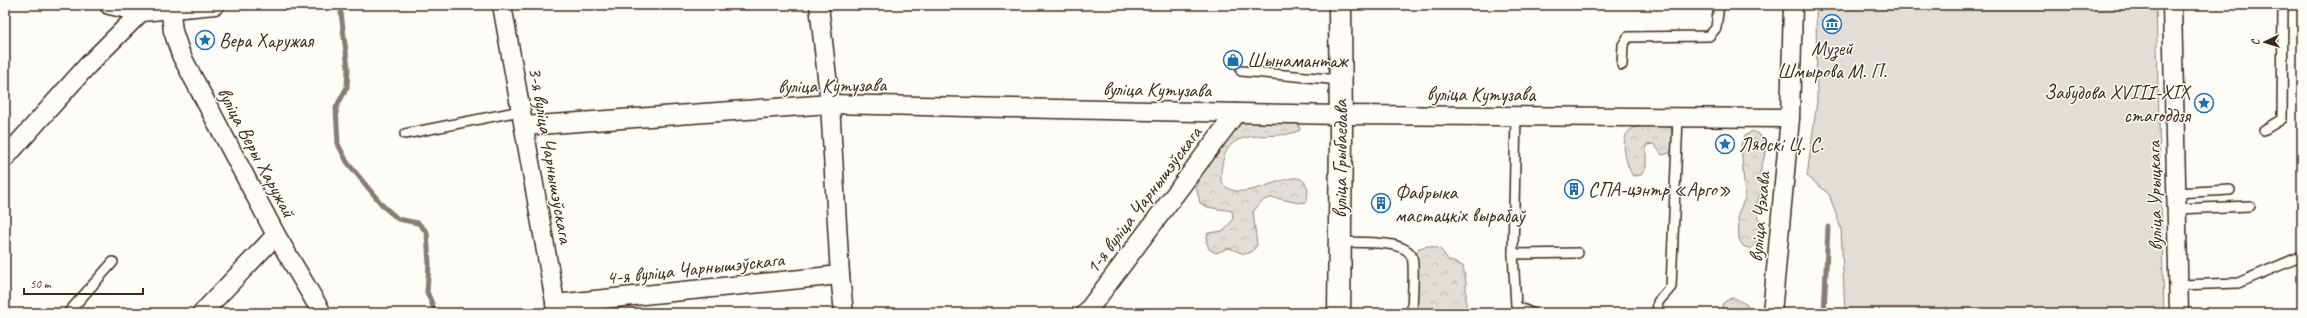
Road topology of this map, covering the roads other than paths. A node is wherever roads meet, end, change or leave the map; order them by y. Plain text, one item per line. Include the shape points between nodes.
1 (109, 5) edge
2 (215, 5) edge
3 (502, 5) edge
4 (820, 5) edge
5 (1340, 5) edge
6 (1719, 5) edge
7 (1793, 5) edge
8 (2172, 5) edge
9 (2283, 5) edge
10 (171, 7) edge
11 (141, 12) junction
12 (1622, 65) dead end
13 (1241, 71) dead end
14 (1340, 80) junction
15 (830, 104) junction
16 (1236, 113) junction
17 (1340, 115) junction
18 (1516, 116) junction
19 (1678, 118) junction
20 (1790, 118) junction
21 (522, 119) junction
22 (2264, 130) dead end
23 (405, 134) dead end
24 (5, 158) edge
25 (2230, 190) dead end
26 (2177, 201) junction
27 (2250, 206) dead end
28 (276, 235) junction
29 (1340, 242) junction
30 (1578, 253) dead end
31 (1514, 254) junction
32 (2302, 256) edge
33 (113, 262) dead end
34 (840, 276) junction
35 (2179, 285) junction
36 (556, 309) edge
37 (68, 313) edge
38 (202, 313) edge
39 (322, 313) edge
40 (844, 313) edge
41 (1086, 313) edge
42 (1338, 313) edge
43 (1412, 313) edge
44 (1531, 313) edge
45 (1657, 313) edge
46 (1772, 313) edge
47 (2179, 313) edge

1 - 11 street
2 - 10 street
3 - 21 street, 3-я вуліца Чарнышэўскага
4 - 15 street
5 - 14 street, вуліца Грыбаедава
6 - 12 lane via 1716,28 1709,36 1628,37 1623,45
7 - 20 street, вуліца Чэхава
8 - 26 street, вуліца Урыцкага
9 - 22 lane via 2282,119
10 - 11 street
10 - 28 street, вуліца Веры Харужай via 173,31 181,55
11 - 24 street via 88,65
13 - 14 lane
14 - 17 street, вуліца Грыбаедава
15 - 16 street, вуліца Кутузава
15 - 21 street, вуліца Кутузава
15 - 34 street
16 - 17 street, вуліца Кутузава
16 - 41 street, 1-я вуліца Чарнышэўскага
17 - 18 street, вуліца Кутузава
17 - 29 street, вуліца Грыбаедава
18 - 19 street, вуліца Кутузава
18 - 31 lane
19 - 20 street, вуліца Кутузава
19 - 45 lane via 1671,287 1658,302
20 - 46 street, вуліца Чэхава
21 - 23 lane
21 - 36 street, 3-я вуліца Чарнышэўскага
25 - 26 lane
26 - 27 lane
26 - 35 street, вуліца Урыцкага
28 - 38 street
28 - 39 street, вуліца Веры Харужай
29 - 42 street, вуліца Грыбаедава
29 - 43 lane via 1397,245 1407,249 1412,257
30 - 31 lane
31 - 44 lane via 1516,306
32 - 35 lane via 2238,283
33 - 37 lane
34 - 36 street, 4-я вуліца Чарнышэўскага
34 - 40 street
35 - 47 street, вуліца Урыцкага

